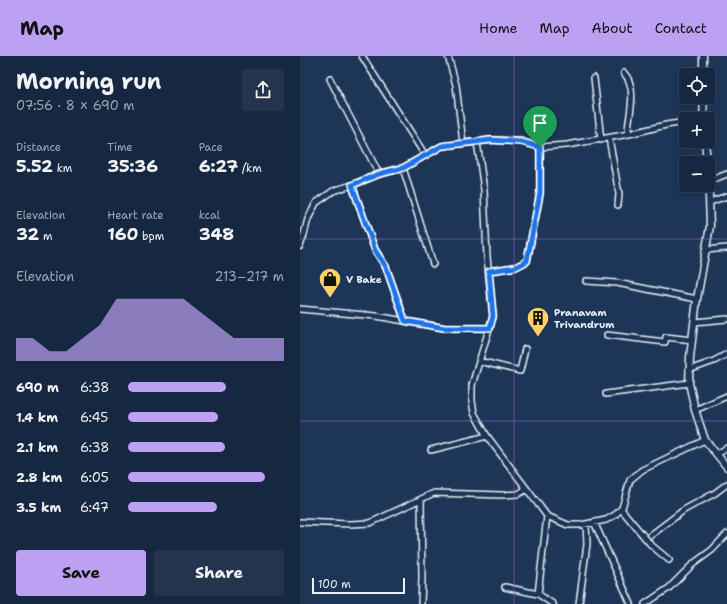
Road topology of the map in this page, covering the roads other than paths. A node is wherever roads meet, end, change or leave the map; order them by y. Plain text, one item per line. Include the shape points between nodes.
1 (362, 56) edge
2 (448, 56) edge
3 (703, 56) edge
4 (703, 68) edge
5 (624, 73) dead end
6 (594, 78) dead end
7 (330, 79) dead end
8 (679, 123) edge
9 (629, 134) junction
10 (609, 138) junction
11 (601, 140) junction
12 (477, 142) junction
13 (463, 143) junction
14 (540, 147) junction
15 (425, 155) junction
16 (403, 168) junction
17 (379, 174) junction
18 (727, 174) edge
19 (715, 179) edge
20 (352, 185) junction
21 (710, 192) edge
22 (727, 196) edge
23 (710, 202) junction
24 (618, 205) dead end
25 (300, 246) edge
26 (727, 248) edge
27 (706, 250) junction
28 (433, 264) dead end
29 (489, 271) junction
30 (586, 282) dead end
31 (697, 299) junction
32 (300, 309) edge
33 (727, 319) edge
34 (405, 321) junction
35 (694, 322) junction
36 (490, 328) junction
37 (607, 335) dead end
38 (692, 340) junction
39 (525, 349) dead end
40 (727, 354) edge
41 (479, 362) junction
42 (689, 370) junction
43 (689, 383) junction
44 (606, 394) dead end
45 (727, 396) edge
46 (695, 410) junction
47 (487, 436) junction
48 (705, 440) junction
49 (727, 448) edge
50 (431, 450) dead end
51 (717, 454) junction
52 (727, 467) edge
53 (727, 484) edge
54 (527, 489) junction
55 (421, 500) junction
56 (621, 509) junction
57 (547, 516) junction
58 (300, 522) edge
59 (594, 522) junction
60 (586, 524) junction
61 (727, 534) edge
62 (651, 535) dead end
63 (669, 560) dead end
64 (505, 587) dead end
65 (538, 594) junction
66 (550, 603) edge
67 (421, 604) edge
68 (579, 604) edge
69 (631, 604) edge
70 (645, 604) edge

1 - 15 street
2 - 13 street via 456,85
3 - 4 street
5 - 9 street via 629,78 632,96
6 - 11 street
7 - 17 street
8 - 9 street
9 - 10 street
10 - 11 street
10 - 24 street via 619,194
11 - 14 street
12 - 13 street
12 - 14 street via 521,142
12 - 29 street via 484,190
13 - 15 street via 442,146
14 - 29 street via 540,193 527,261 516,267
15 - 16 street
16 - 17 street
16 - 28 street
17 - 20 street
18 - 19 street
20 - 25 street via 333,191 316,203
20 - 34 street via 375,250 386,267
21 - 23 street
22 - 23 street
23 - 27 street
26 - 27 street
27 - 31 street
29 - 36 street via 493,316
30 - 31 street via 616,283
31 - 35 street
32 - 34 street
33 - 35 street
34 - 36 street via 445,328
35 - 38 street
36 - 41 street
37 - 38 street via 665,342 666,337
38 - 42 street
39 - 41 street via 520,371
40 - 42 street
41 - 47 street via 472,385 472,401 476,419
42 - 43 street
43 - 44 street
43 - 46 street
45 - 46 street
46 - 48 street
47 - 50 street
47 - 54 street
48 - 51 street
48 - 56 street via 642,470 630,480
49 - 51 street
51 - 52 street
53 - 62 street via 684,510
54 - 55 street via 518,494 434,494
54 - 57 street
55 - 58 street via 370,523
55 - 67 street
56 - 59 street via 606,520
56 - 63 street via 651,546
57 - 60 street via 568,525
57 - 65 street
59 - 60 street
59 - 69 street
60 - 68 street via 587,544
61 - 70 street via 669,588
64 - 65 street
65 - 66 street

